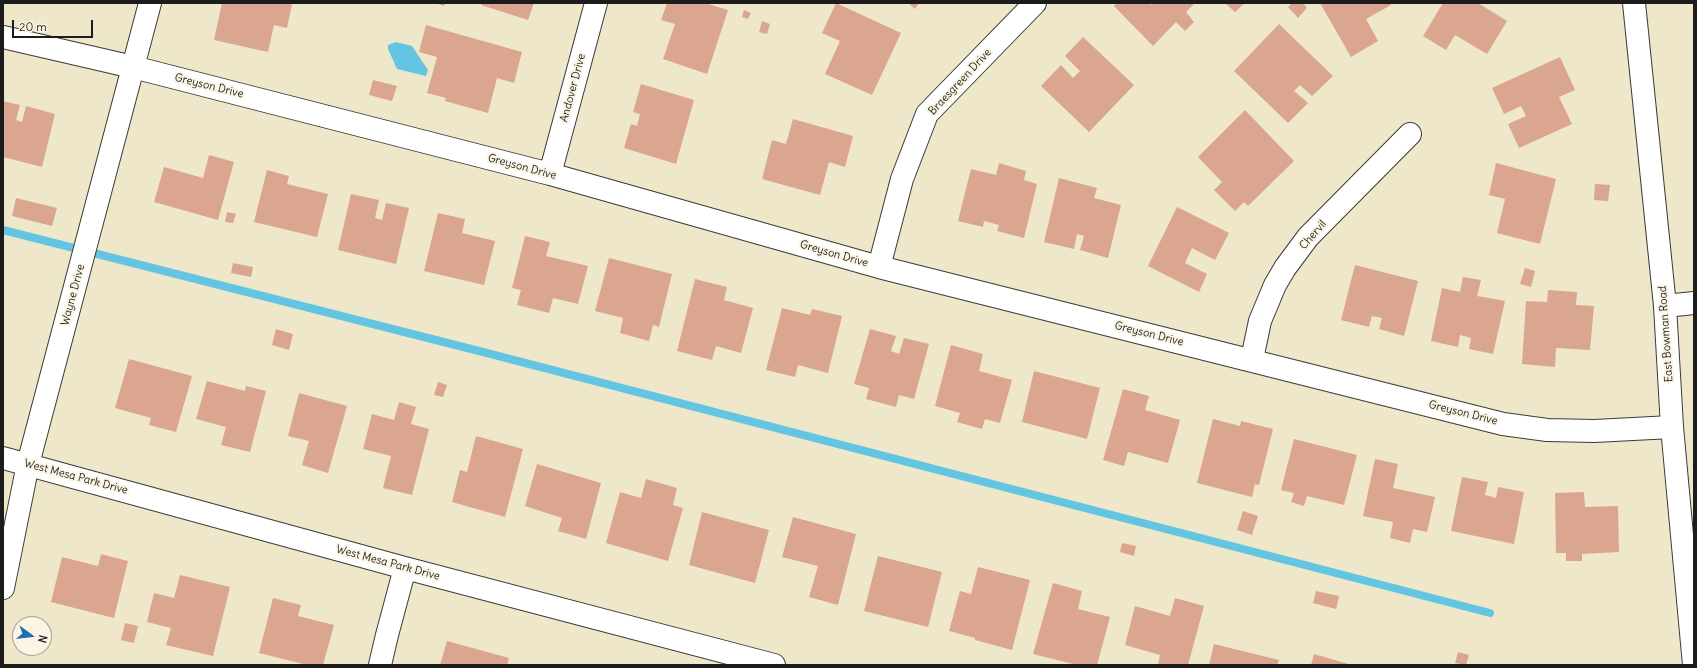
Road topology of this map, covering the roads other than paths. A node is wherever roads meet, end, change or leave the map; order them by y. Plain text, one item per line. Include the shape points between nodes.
1 (150, 3) edge
2 (596, 3) edge
3 (1036, 3) edge
4 (1634, 3) edge
5 (3, 38) edge
6 (133, 67) junction
7 (1410, 134) dead end
8 (550, 174) junction
9 (879, 267) junction
10 (1694, 304) edge
11 (1665, 306) junction
12 (1252, 359) junction
13 (1672, 427) junction
14 (3, 458) edge
15 (28, 464) junction
16 (405, 568) junction
17 (3, 588) edge
18 (380, 665) edge
19 (774, 665) edge
20 (1694, 665) edge

1 - 6 street, Wayne Drive
2 - 8 street, Andover Drive
3 - 9 street, Braesgreen Drive via 928,114 902,179
4 - 11 street, East Bowman Road
5 - 6 street, Greyson Drive
6 - 8 street, Greyson Drive
6 - 15 street, Wayne Drive
7 - 12 street, Chervil via 1308,238 1285,268 1260,321
8 - 9 street, Greyson Drive
9 - 12 street, Greyson Drive
10 - 11 street
11 - 13 street, East Bowman Road
12 - 13 street, Greyson Drive via 1503,424 1547,430 1586,431
13 - 20 street, East Bowman Road
14 - 15 street, West Mesa Park Drive
15 - 16 street, West Mesa Park Drive
15 - 17 street, Wayne Drive
16 - 18 street
16 - 19 street, West Mesa Park Drive

